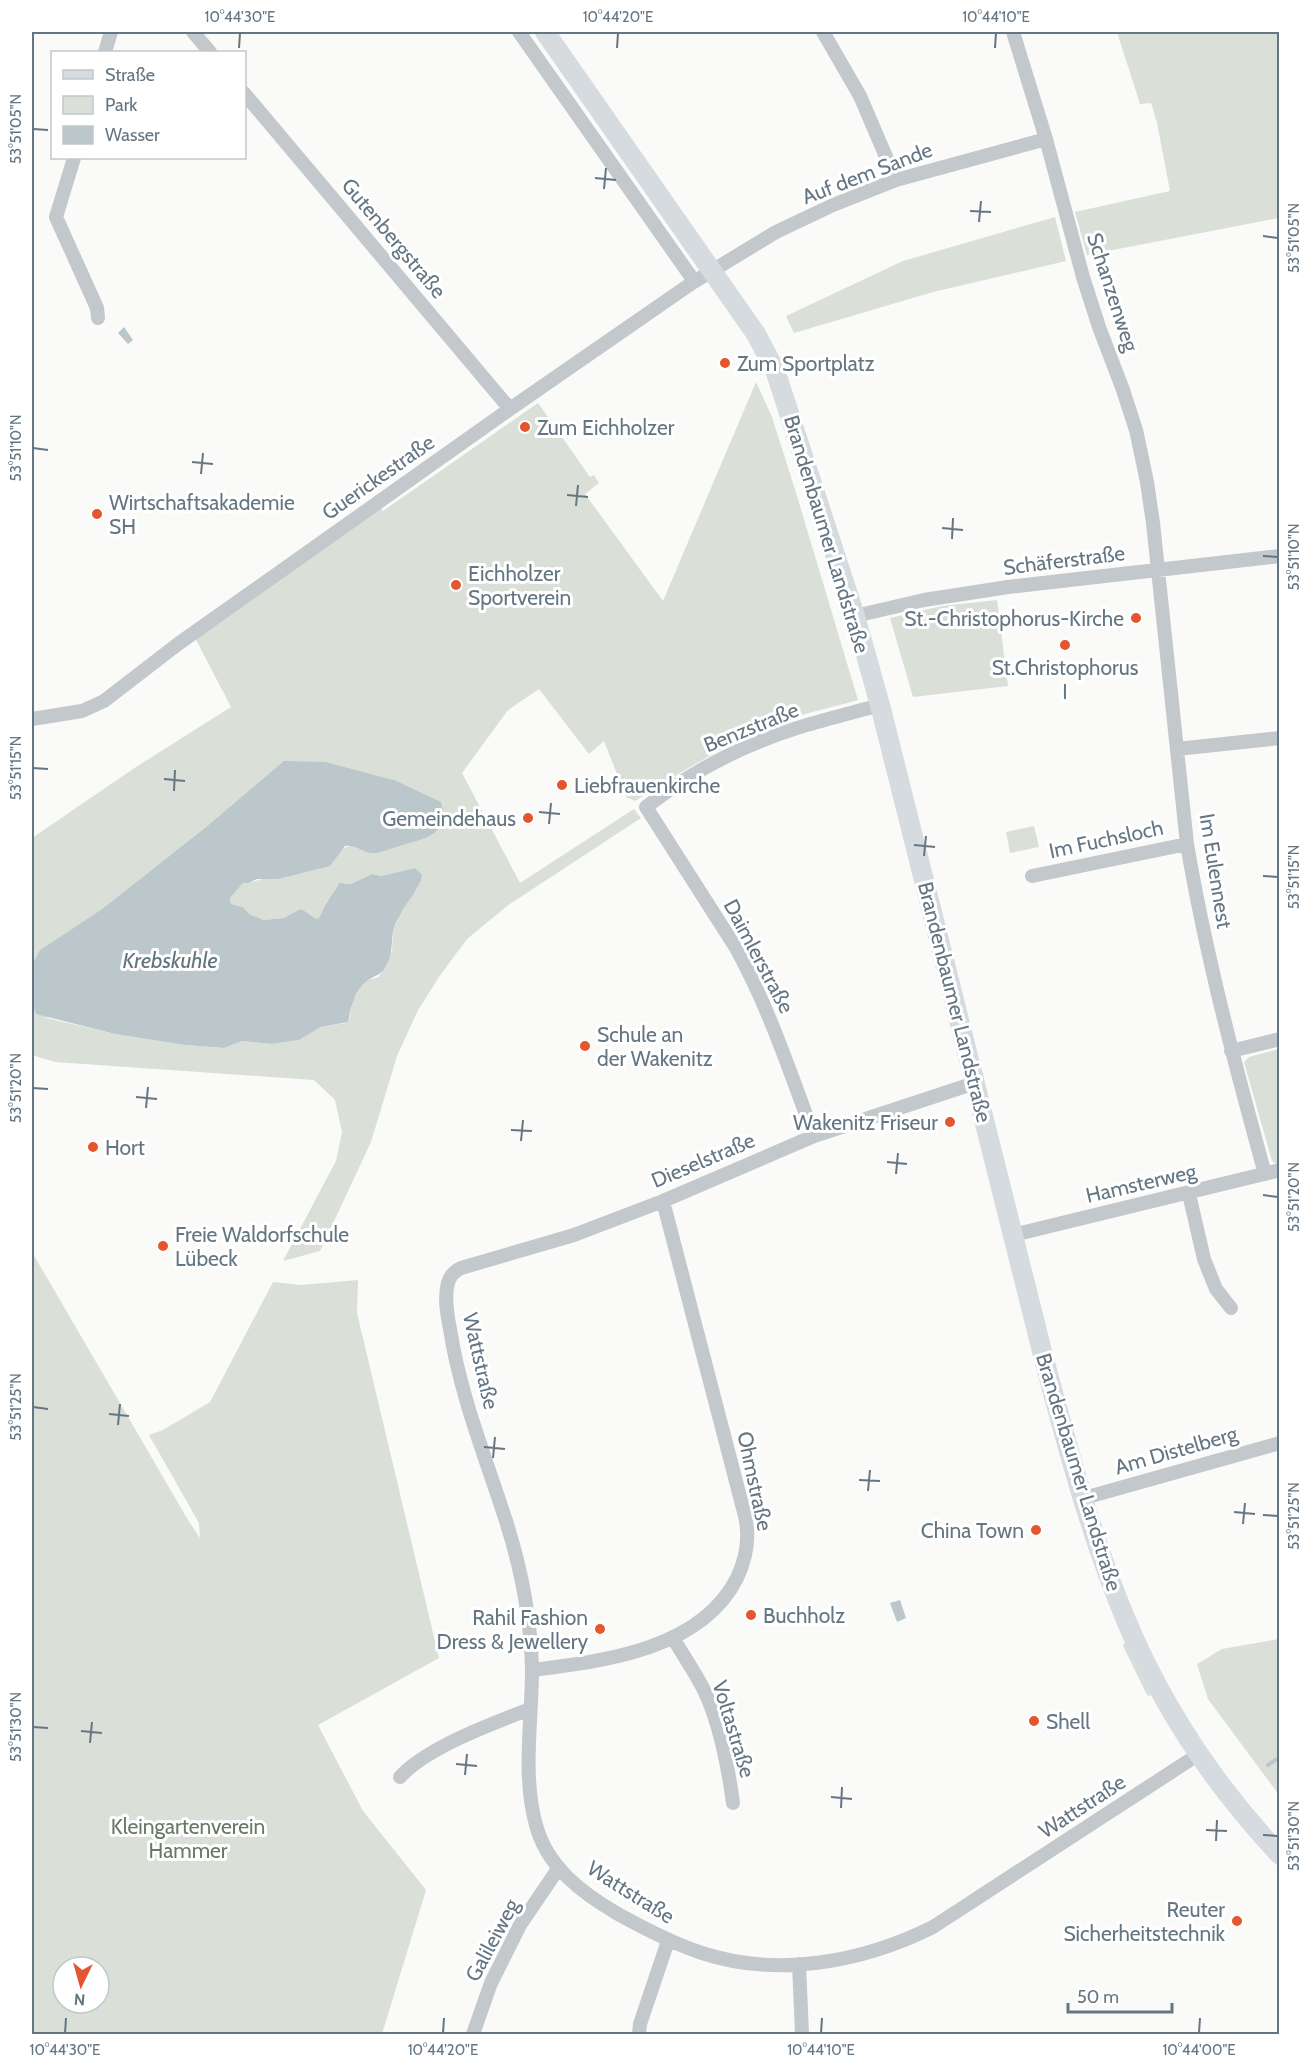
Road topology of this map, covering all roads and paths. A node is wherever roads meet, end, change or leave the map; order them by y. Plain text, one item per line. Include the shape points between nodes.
1 (111, 32) edge
2 (193, 32) edge
3 (519, 32) edge
4 (545, 32) edge
5 (823, 32) edge
6 (1013, 32) edge
7 (105, 51) edge
8 (209, 51) edge
9 (246, 95) edge
10 (1046, 139) junction
11 (74, 159) edge
12 (896, 180) junction
13 (712, 270) junction
14 (694, 281) junction
15 (98, 318) dead end
16 (510, 409) junction
17 (1280, 556) edge
18 (1158, 569) junction
19 (855, 616) junction
20 (880, 705) junction
21 (32, 719) edge
22 (1280, 738) edge
23 (1177, 749) junction
24 (646, 807) joint
25 (1187, 844) junction
26 (1032, 876) dead end
27 (1280, 1039) edge
28 (1231, 1051) junction
29 (975, 1083) junction
30 (814, 1136) junction
31 (1280, 1170) edge
32 (1265, 1174) junction
33 (1189, 1194) junction
34 (663, 1201) junction
35 (1013, 1235) junction
36 (450, 1277) joint
37 (1231, 1308) dead end
38 (1280, 1443) edge
39 (1084, 1498) junction
40 (673, 1638) junction
41 (532, 1670) junction
42 (530, 1709) junction
43 (1199, 1754) junction
44 (400, 1777) dead end
45 (733, 1803) dead end
46 (1280, 1855) edge
47 (558, 1869) junction
48 (668, 1941) junction
49 (799, 1964) junction
50 (473, 2034) edge
51 (639, 2034) edge
52 (802, 2034) edge

1 - 7 street
2 - 8 street
3 - 14 street
4 - 13 main road, Brandenbaumer Landstraße
5 - 12 street via 860,96
6 - 10 street, Schanzenweg
9 - 16 street, Gutenbergstraße
10 - 12 street, Auf dem Sande
10 - 18 street, Schanzenweg via 1083,277 1136,430
11 - 15 street via 56,217
12 - 13 street, Auf dem Sande via 776,232
13 - 14 street, Guerickestraße
13 - 19 main road, Brandenbaumer Landstraße via 756,334 775,370
14 - 16 street, Guerickestraße
16 - 21 street, Guerickestraße via 178,644 104,701 82,711
17 - 18 street, Schäferstraße
18 - 19 street, Schäferstraße via 924,600
18 - 23 street, Im Eulennest
19 - 20 main road, Brandenbaumer Landstraße
20 - 24 street, Benzstraße via 760,741 713,763
20 - 29 main road, Brandenbaumer Landstraße
22 - 23 street
23 - 25 street, Im Eulennest
24 - 30 street, Daimlerstraße via 748,970
25 - 26 street, Im Fuchsloch
25 - 28 street, Im Eulennest
27 - 28 street
28 - 32 street, Im Eulennest
29 - 30 street, Dieselstraße
29 - 35 main road, Brandenbaumer Landstraße
30 - 34 street, Dieselstraße
31 - 32 street, Hamsterweg
32 - 33 street, Hamsterweg
33 - 35 street, Hamsterweg
33 - 37 street via 1204,1259 1216,1289
34 - 36 street, Dieselstraße via 574,1235 461,1268
34 - 40 street, Ohmstraße via 748,1529 746,1555 732,1588 708,1614
35 - 39 main road, Brandenbaumer Landstraße
36 - 41 street, Wattstraße via 447,1301 452,1344 520,1568
38 - 39 street, Am Distelberg
39 - 43 main road, Brandenbaumer Landstraße via 1126,1622 1157,1685
40 - 41 street, Ohmstraße via 595,1661
40 - 45 street, Voltastraße via 705,1692 723,1750
41 - 42 street, Wattstraße
42 - 44 street via 410,1765
42 - 47 street, Wattstraße via 530,1798 545,1850
43 - 46 main road, Brandenbaumer Landstraße
43 - 49 street, Wattstraße via 933,1927 879,1950 829,1962
47 - 48 street, Wattstraße via 608,1908
47 - 50 street, Galileiweg via 520,1925 491,1983
48 - 49 street, Wattstraße via 737,1961
48 - 51 street
49 - 52 street

